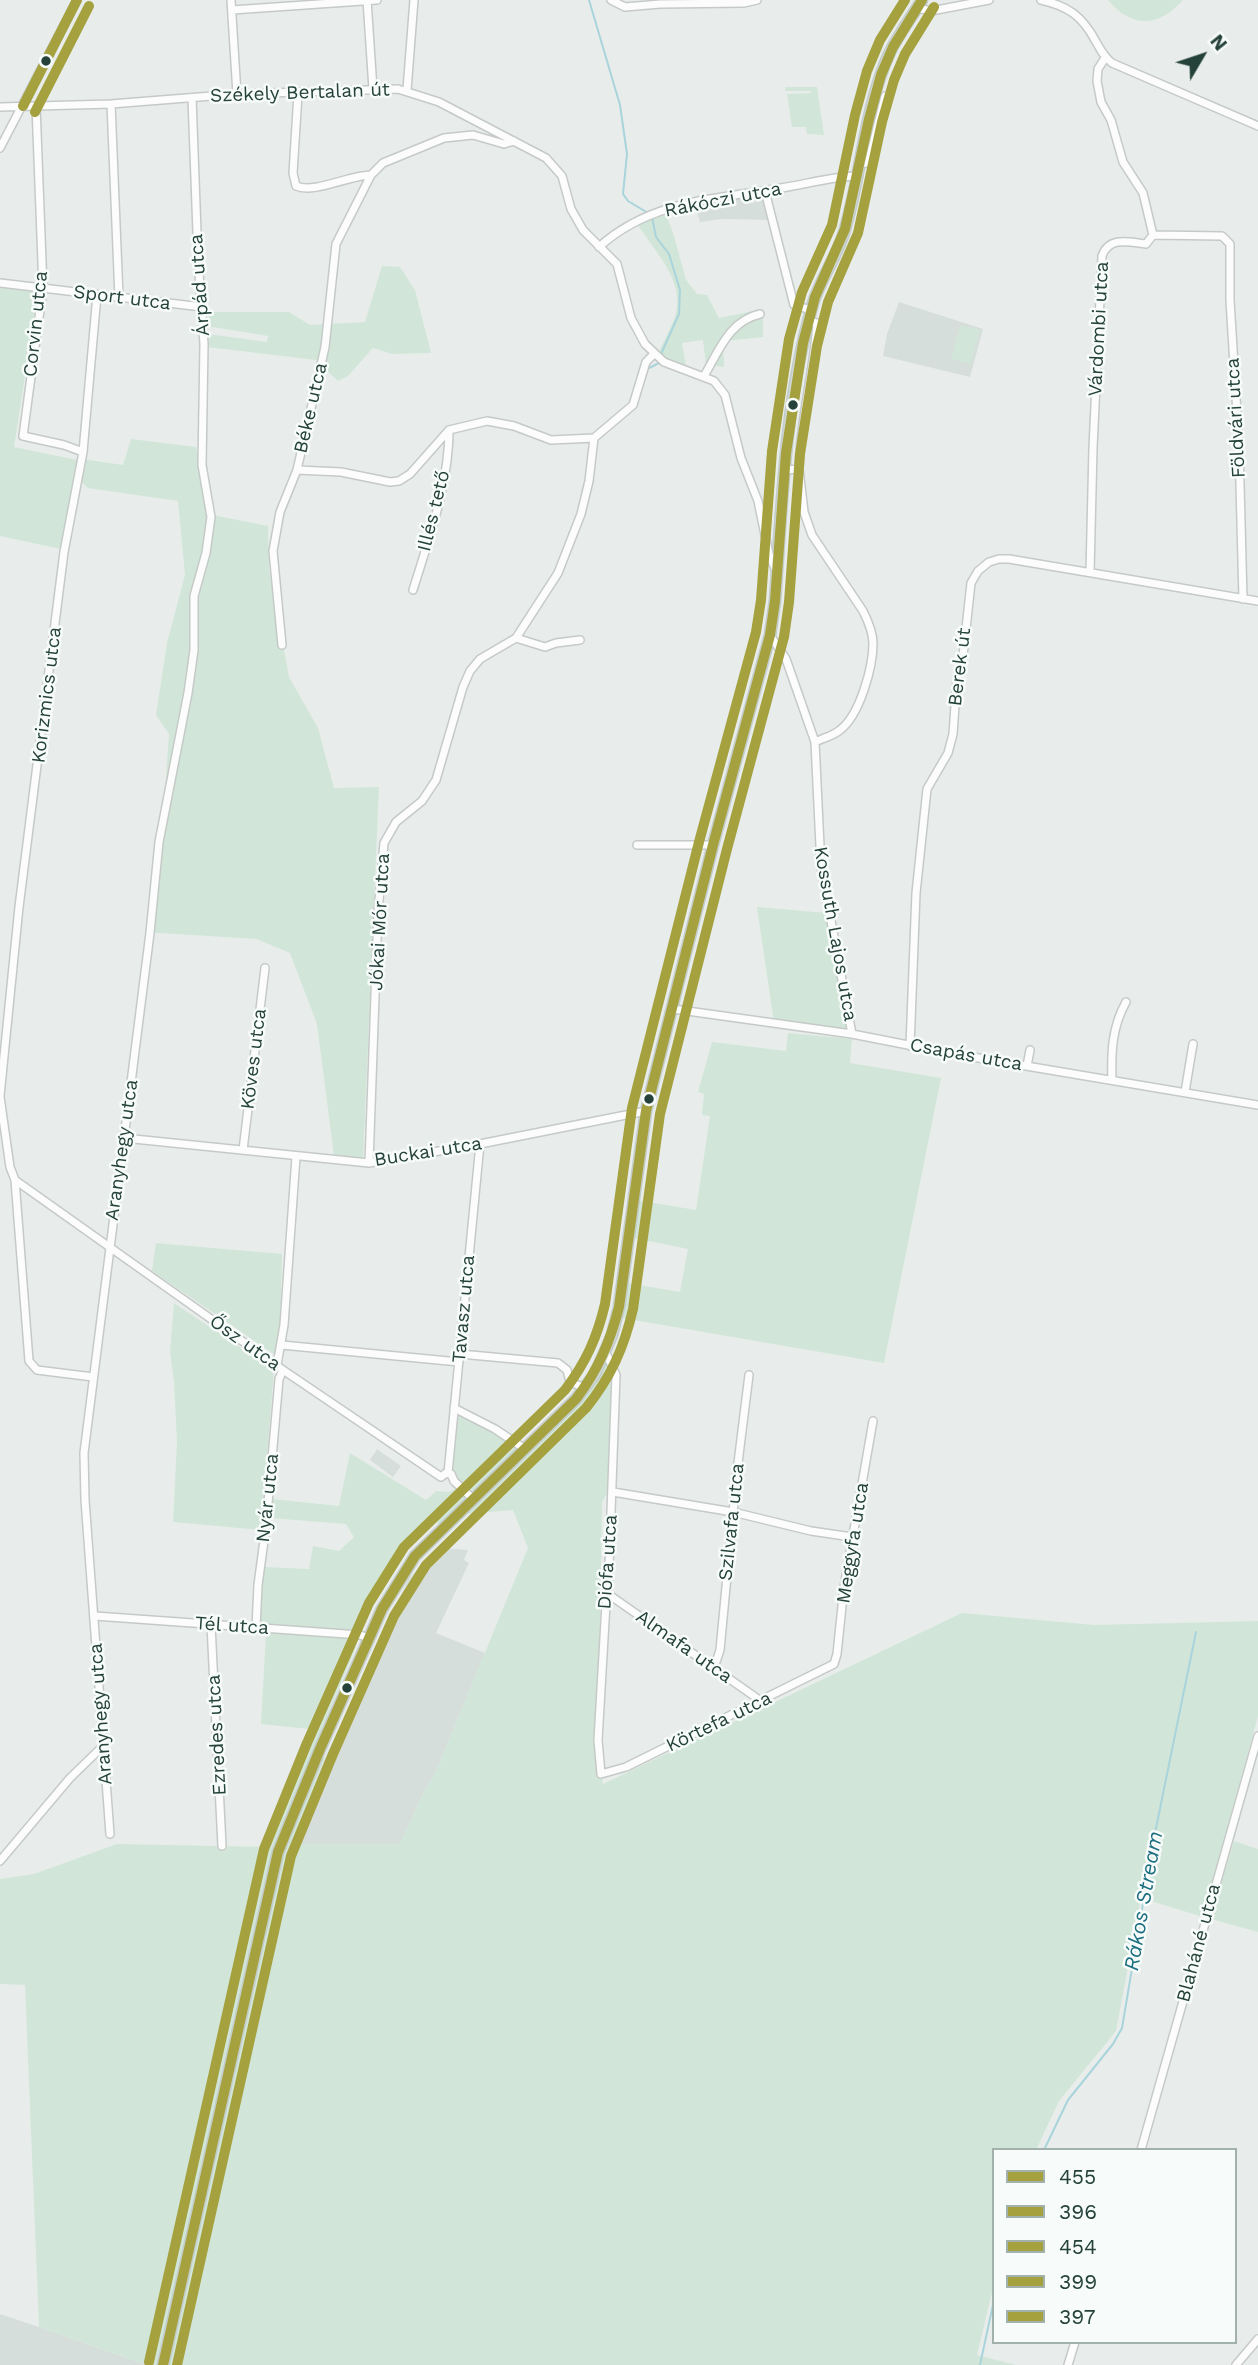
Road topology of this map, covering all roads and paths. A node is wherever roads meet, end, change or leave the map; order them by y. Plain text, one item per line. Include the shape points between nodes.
1 (77, 0) edge
2 (231, 0) edge
3 (367, 0) edge
4 (377, 0) edge
5 (414, 0) edge
6 (611, 0) edge
7 (757, 0) edge
8 (989, 0) edge
9 (1041, 0) edge
10 (660, 2) edge
11 (920, 4) edge
12 (232, 10) junction
13 (1105, 58) junction
14 (373, 89) junction
15 (407, 90) junction
16 (237, 94) junction
17 (298, 94) junction
18 (886, 96) dead end
19 (192, 98) junction
20 (111, 104) junction
21 (23, 106) junction
22 (36, 106) junction
23 (0, 107) edge
24 (1258, 126) edge
25 (514, 141) junction
26 (0, 148) edge
27 (858, 164) junction
28 (372, 175) junction
29 (856, 176) junction
30 (765, 191) junction
31 (1153, 235) junction
32 (599, 247) junction
33 (0, 283) edge
34 (43, 288) junction
35 (97, 295) junction
36 (119, 297) junction
37 (202, 307) junction
38 (811, 310) junction
39 (760, 314) dead end
40 (808, 321) junction
41 (654, 354) junction
42 (704, 376) junction
43 (449, 430) junction
44 (594, 438) junction
45 (83, 452) junction
46 (800, 469) junction
47 (298, 470) junction
48 (786, 470) junction
49 (203, 472) joint
50 (777, 572) junction
51 (1090, 572) junction
52 (413, 590) dead end
53 (1243, 599) junction
54 (1258, 601) edge
55 (769, 635) junction
56 (516, 638) junction
57 (580, 640) dead end
58 (282, 645) dead end
59 (815, 742) junction
60 (637, 845) dead end
61 (713, 845) junction
62 (265, 968) dead end
63 (1126, 1002) dead end
64 (673, 1009) junction
65 (852, 1034) junction
66 (1193, 1044) dead end
67 (910, 1046) junction
68 (1030, 1049) dead end
69 (1027, 1066) junction
70 (1112, 1080) junction
71 (1185, 1093) junction
72 (0, 1097) edge
73 (1258, 1105) edge
74 (646, 1111) junction
75 (124, 1138) junction
76 (480, 1144) junction
77 (243, 1150) junction
78 (296, 1157) junction
79 (369, 1163) junction
80 (15, 1180) junction
81 (109, 1247) junction
82 (282, 1345) junction
83 (606, 1353) junction
84 (460, 1358) junction
85 (280, 1367) junction
86 (749, 1375) dead end
87 (93, 1377) junction
88 (585, 1388) junction
89 (454, 1408) junction
90 (873, 1422) dead end
91 (524, 1450) junction
92 (448, 1473) junction
93 (612, 1492) junction
94 (473, 1499) junction
95 (733, 1512) junction
96 (852, 1537) junction
97 (608, 1594) junction
98 (94, 1616) junction
99 (211, 1625) junction
100 (256, 1628) junction
101 (369, 1638) junction
102 (834, 1664) joint
103 (714, 1668) junction
104 (761, 1701) junction
105 (1258, 1736) edge
106 (102, 1746) junction
107 (601, 1774) joint
108 (110, 1834) dead end
109 (222, 1846) dead end
110 (0, 1861) edge
111 (1142, 2148) edge
112 (1258, 2339) edge
113 (1074, 2344) edge
114 (163, 2365) edge
115 (1068, 2365) edge
116 (1236, 2365) edge

1 - 21 street
2 - 12 street
3 - 4 street
3 - 12 street
3 - 14 street
5 - 15 street
6 - 10 street via 625,7
7 - 10 street
8 - 11 street via 931,11
9 - 13 street via 1077,14
11 - 27 main road via 883,68
12 - 16 street
13 - 24 street
13 - 31 street via 1098,69 1101,102 1123,162 1143,193
14 - 15 street, Székely Bertalan út
14 - 17 street, Székely Bertalan út
15 - 25 street, Székely Bertalan út via 464,113
16 - 17 street, Székely Bertalan út
16 - 19 street, Székely Bertalan út
17 - 28 street, Béke utca via 296,187
18 - 27 street via 869,160
19 - 20 street, Székely Bertalan út
19 - 37 street, Árpád utca
20 - 22 street, Székely Bertalan út
20 - 36 street
21 - 22 street, Székely Bertalan út
21 - 23 street, Székely Bertalan út
21 - 26 street
22 - 34 street, Corvin utca
25 - 28 street, Béke utca via 504,144 473,135 444,138 387,161
25 - 32 street, Székely Bertalan út via 555,166 576,219
27 - 29 main road
28 - 47 street, Béke utca via 336,244 325,347
29 - 30 street, Rákóczi utca
29 - 38 main road via 845,231
30 - 32 street, Rákóczi utca via 689,203 644,217
30 - 38 street via 794,307
31 - 51 street, Várdombi utca via 1146,244 1111,243 1102,256
31 - 53 street, Földvári utca via 1226,238 1230,244
32 - 41 street, Székely Bertalan út via 617,264 635,328
33 - 34 street, Sport utca
34 - 35 street, Sport utca
34 - 45 street, Corvin utca via 23,436
35 - 36 street, Sport utca
35 - 45 street, Korizmics utca
36 - 37 street, Sport utca
37 - 49 street, Árpád utca
38 - 40 main road
39 - 42 street via 746,318 727,336
40 - 46 street via 817,323
40 - 48 main road via 792,398
41 - 42 street, Székely Bertalan út
41 - 44 street via 646,362 633,405
42 - 50 street, Székely Bertalan út via 725,395
43 - 44 street via 487,421 551,440
43 - 47 street via 399,481
43 - 52 street, Illés tető via 436,515
44 - 56 street, Jókai Mór utca via 587,492 564,560
45 - 72 street, Korizmics utca via 64,552
46 - 48 street
46 - 59 street via 804,512 812,535 863,611 873,644 858,705 846,725
47 - 58 street, Béke utca via 280,512 273,551
48 - 50 main road
49 - 75 street, Aranyhegy utca via 211,517 194,596 188,693 159,842
50 - 55 main road
51 - 53 street, Berek út
51 - 67 street, Berek út via 999,559 983,566 971,583 953,734 948,753 927,789 916,892
53 - 54 street, Berek út
55 - 59 street, Kossuth Lajos utca via 786,659
55 - 61 main road
56 - 57 street via 545,647
56 - 79 street, Jókai Mór utca via 480,659 470,671 436,780 422,801 396,822 384,843
59 - 65 street, Kossuth Lajos utca via 821,867
60 - 61 street
61 - 64 main road
62 - 77 street, Köves utca
63 - 70 street via 1113,1036
64 - 65 street, Csapás utca
64 - 74 main road
65 - 67 street, Csapás utca
66 - 71 street
67 - 69 street, Csapás utca
68 - 69 street
69 - 70 street, Csapás utca
70 - 71 street, Csapás utca
71 - 73 street, Csapás utca
72 - 80 street, Korizmics utca
74 - 76 street, Buckai utca
74 - 83 main road via 619,1307
75 - 77 street, Buckai utca
75 - 81 street, Aranyhegy utca
76 - 79 street, Buckai utca
76 - 84 street, Tavasz utca
77 - 78 street, Buckai utca
78 - 79 street, Buckai utca
78 - 82 street, Nyár utca
80 - 81 street, Ősz utca
80 - 87 street, Korizmics utca via 29,1361 37,1370
81 - 85 street, Ősz utca
81 - 87 street, Aranyhegy utca
82 - 84 street
82 - 85 street, Nyár utca
83 - 88 main road
83 - 93 street, Diófa utca via 616,1375
84 - 88 street via 558,1363 567,1370 570,1382
84 - 89 street, Tavasz utca
85 - 92 street, Ősz utca via 441,1476
85 - 100 street, Nyár utca
86 - 95 street, Szilvafa utca
87 - 98 street, Aranyhegy utca via 84,1475
88 - 91 main road
89 - 91 street
89 - 92 street, Tavasz utca
90 - 96 street, Meggyfa utca
91 - 94 main road
92 - 94 street, Ősz utca
93 - 95 street
93 - 97 street, Diófa utca
94 - 101 main road via 415,1556 393,1588
95 - 96 street
95 - 103 street, Szilvafa utca via 720,1650
96 - 102 street, Meggyfa utca
97 - 103 street, Almafa utca
97 - 107 street, Diófa utca via 598,1740
98 - 99 street, Tél utca
98 - 106 street, Aranyhegy utca
99 - 100 street, Tél utca
99 - 109 street, Ezredes utca
100 - 101 street, Tél utca
101 - 114 main road via 278,1852
102 - 104 street, Körtefa utca
103 - 104 street, Almafa utca
104 - 107 street, Körtefa utca via 626,1767
105 - 111 street, Blaháné utca
106 - 108 street, Aranyhegy utca
106 - 110 street
112 - 116 street
113 - 115 street

